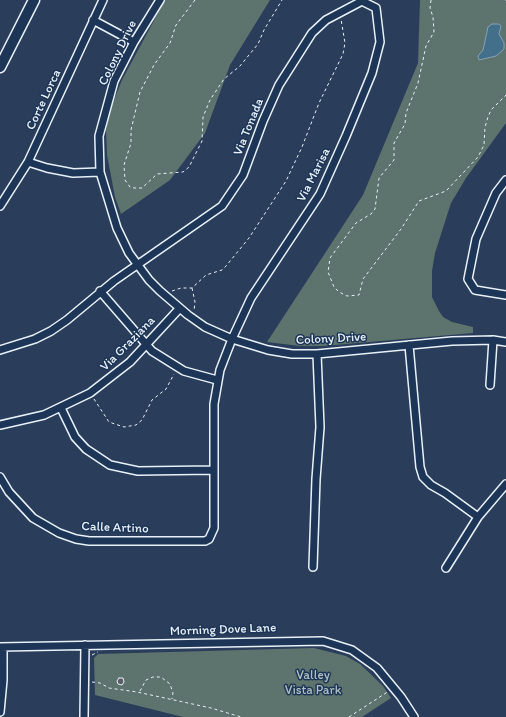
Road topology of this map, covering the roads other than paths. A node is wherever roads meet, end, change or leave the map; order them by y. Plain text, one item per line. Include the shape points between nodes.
1 (34, 0) edge
2 (103, 0) edge
3 (160, 0) edge
4 (376, 8) joint
5 (93, 20) junction
6 (134, 42) junction
7 (0, 67) edge
8 (28, 162) junction
9 (100, 172) junction
10 (506, 180) edge
11 (0, 206) edge
12 (138, 265) junction
13 (100, 292) junction
14 (506, 295) edge
15 (179, 308) junction
16 (232, 339) junction
17 (493, 340) junction
18 (506, 342) edge
19 (146, 345) junction
20 (409, 345) junction
21 (0, 350) edge
22 (316, 354) junction
23 (217, 380) junction
24 (490, 385) dead end
25 (61, 408) junction
26 (0, 425) edge
27 (213, 470) junction
28 (0, 477) edge
29 (506, 484) edge
30 (478, 518) junction
31 (205, 541) joint
32 (314, 567) dead end
33 (446, 568) dead end
34 (85, 645) junction
35 (2, 647) edge
36 (0, 712) edge
37 (84, 715) edge
38 (414, 717) edge

1 - 7 main road
2 - 5 street, Corte Lorca
3 - 6 street, Colony Drive
4 - 12 street, Via Tonada via 362,0 326,20 312,33 279,85 243,175 222,206
4 - 16 street, Via Marisa via 380,42 372,73 346,136 320,194 251,298
5 - 6 street
5 - 8 street, Corte Lorca
6 - 9 street, Colony Drive via 114,81 98,136
8 - 9 street via 73,173
8 - 11 street, Corte Lorca
9 - 12 street, Colony Drive via 117,228
10 - 14 street via 496,193 476,239 468,279 475,290
12 - 13 street, Via Tonada
12 - 15 street, Colony Drive via 149,280
13 - 19 street
13 - 21 street, Via Tonada via 51,331
15 - 16 street, Colony Drive via 205,327
15 - 19 street, Via Graziana
16 - 22 street, Colony Drive via 268,350
16 - 23 street, Via Marisa
17 - 18 street, Colony Drive
17 - 20 street, Colony Drive
17 - 24 street
19 - 23 street via 177,368
19 - 25 street, Via Graziana via 111,379
20 - 22 street, Colony Drive
20 - 30 street via 423,477
22 - 32 street via 320,427
23 - 27 street, Via Marisa via 212,422
25 - 26 street, Via Graziana via 44,415
25 - 27 street via 75,437 86,449 110,465 138,471
27 - 31 street, Via Marisa via 214,528 210,539
28 - 31 street, Calle Artino via 9,492 33,518 59,533 76,539
29 - 30 street
30 - 33 street
34 - 35 street, Morning Dove Lane
34 - 37 street
34 - 38 street, Morning Dove Lane via 323,641 352,650 377,668 402,697
35 - 36 street via 4,680

